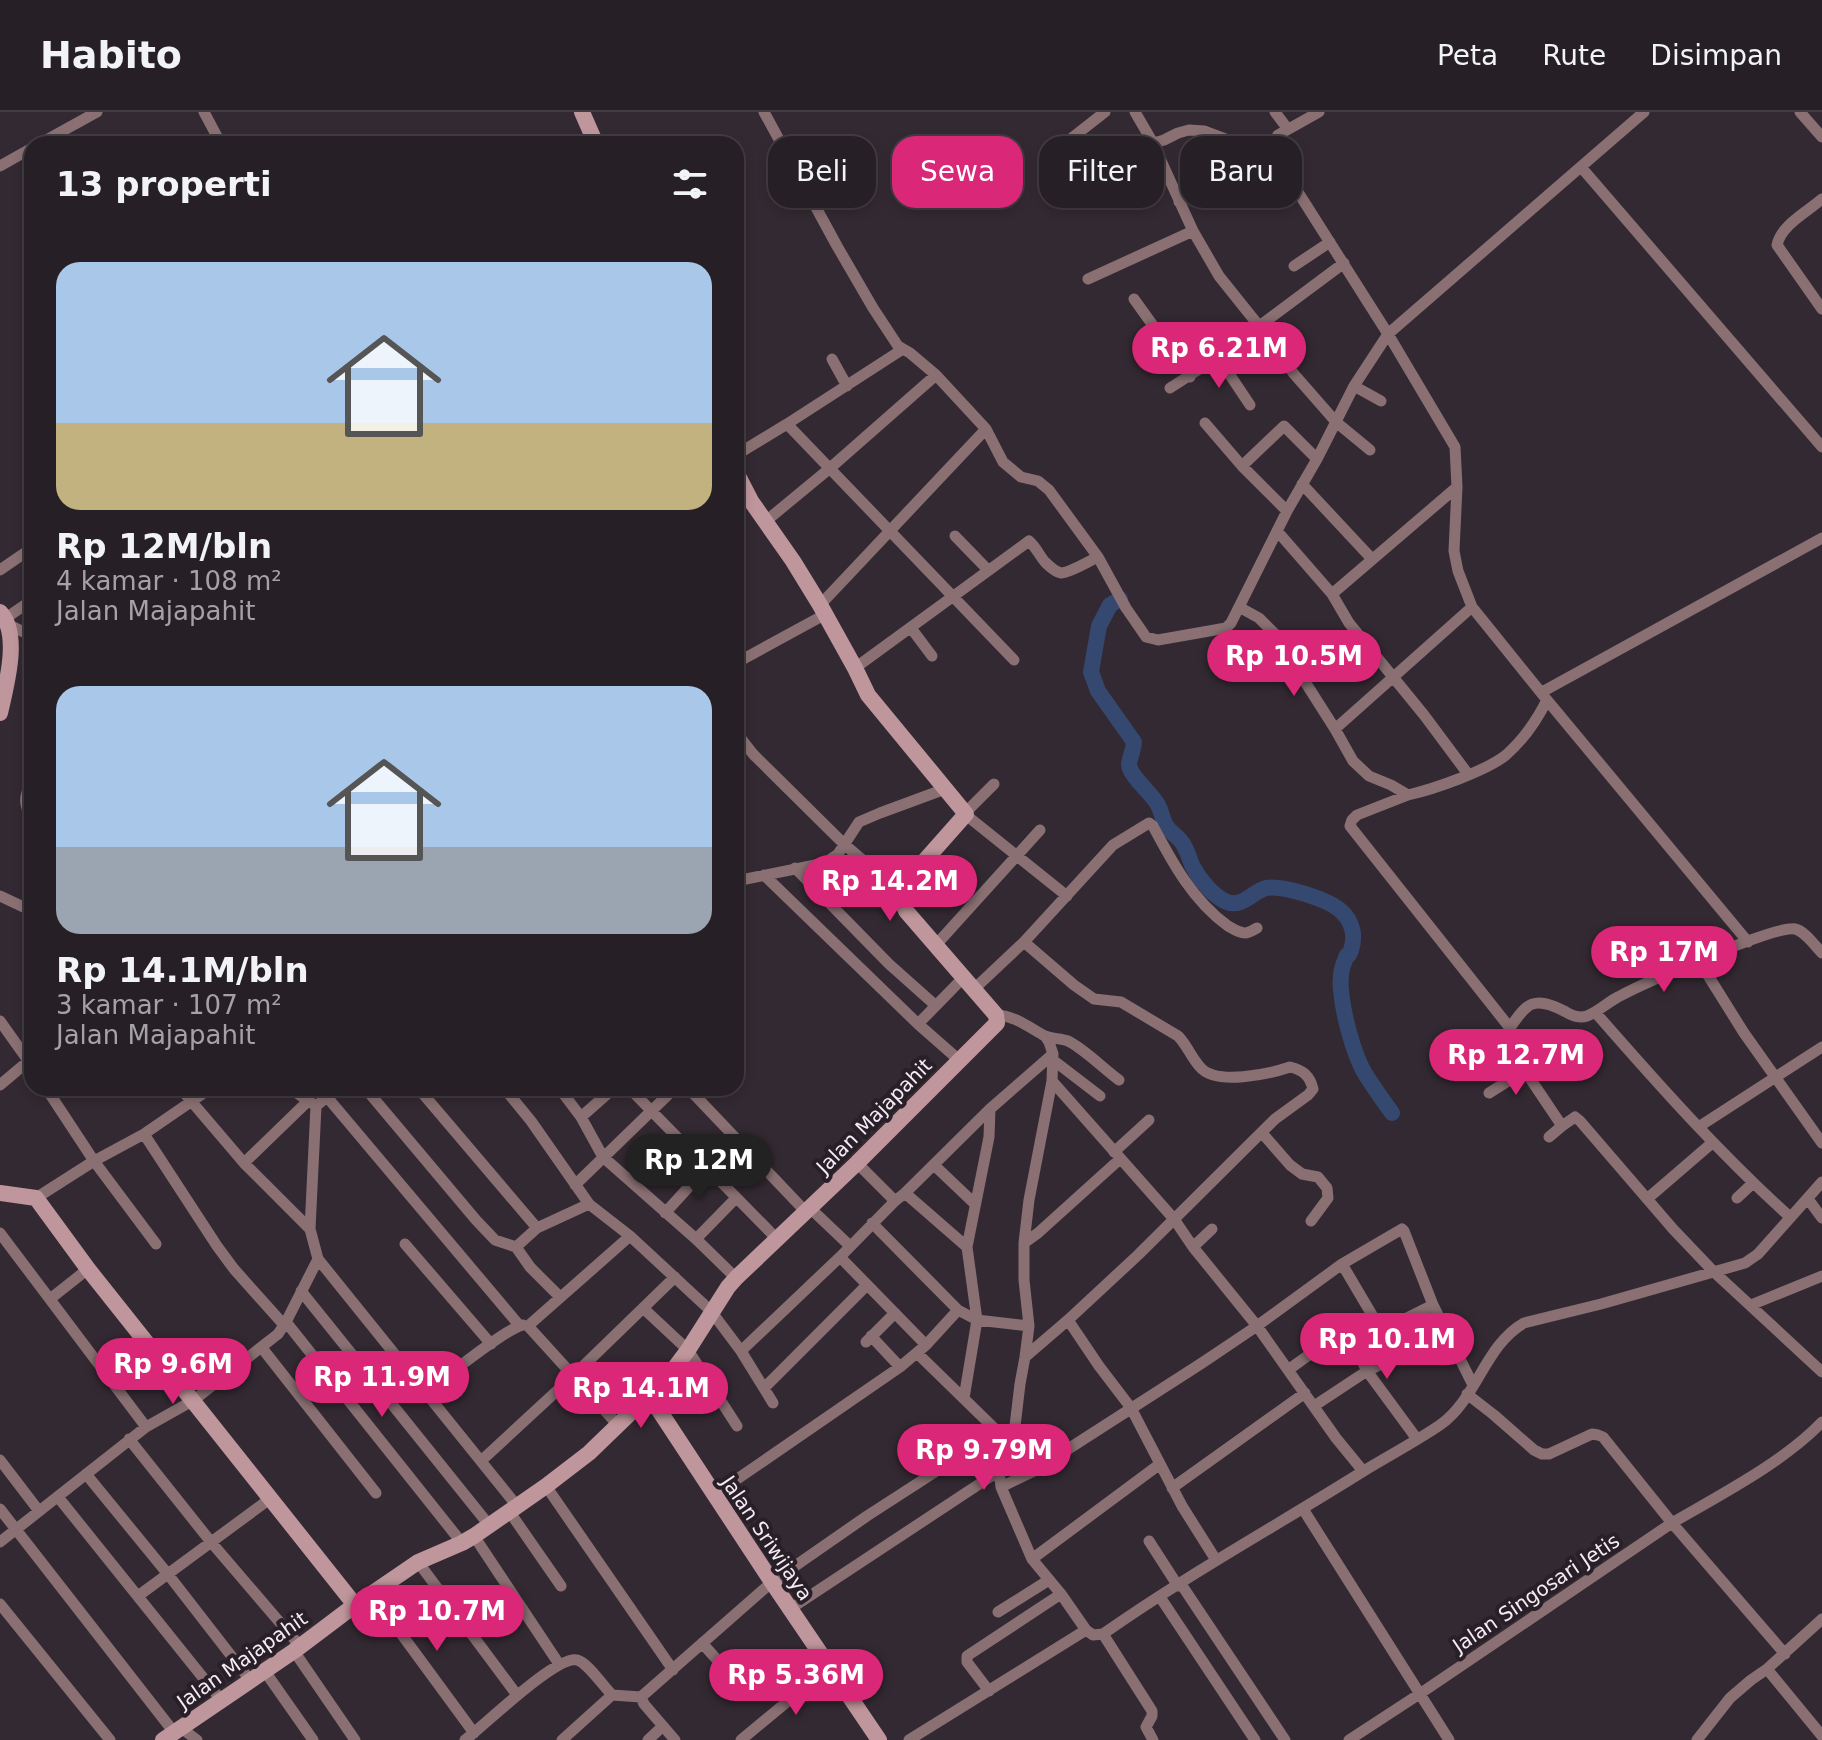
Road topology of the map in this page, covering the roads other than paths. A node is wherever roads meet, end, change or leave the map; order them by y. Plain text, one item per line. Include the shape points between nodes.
1 (97, 112) edge
2 (204, 112) edge
3 (582, 112) edge
4 (764, 112) edge
5 (1105, 112) edge
6 (1135, 112) edge
7 (1275, 112) edge
8 (1319, 112) edge
9 (1644, 112) edge
10 (1800, 112) edge
11 (1287, 128) junction
12 (54, 136) edge
13 (217, 136) edge
14 (592, 136) edge
15 (1074, 136) edge
16 (1149, 136) edge
17 (1216, 136) edge
18 (1277, 136) edge
19 (1822, 137) edge
20 (1164, 140) edge
21 (24, 152) edge
22 (0, 166) edge
23 (1581, 167) junction
24 (1164, 168) edge
25 (1822, 199) edge
26 (1179, 202) joint
27 (1302, 202) edge
28 (1193, 231) junction
29 (1330, 242) junction
30 (1344, 263) junction
31 (1294, 266) dead end
32 (1088, 279) dead end
33 (1134, 299) dead end
34 (1822, 309) edge
35 (1259, 326) junction
36 (1388, 334) junction
37 (903, 349) junction
38 (1218, 357) junction
39 (832, 359) dead end
40 (936, 375) junction
41 (1190, 377) junction
42 (847, 386) junction
43 (1354, 386) junction
44 (1170, 388) dead end
45 (1381, 401) dead end
46 (1250, 405) dead end
47 (1336, 422) junction
48 (1205, 423) dead end
49 (787, 424) junction
50 (986, 429) junction
51 (1822, 447) edge
52 (744, 450) edge
53 (1370, 450) dead end
54 (1317, 459) junction
55 (1242, 466) junction
56 (829, 469) junction
57 (1302, 484) junction
58 (744, 487) edge
59 (1457, 487) junction
60 (1287, 511) junction
61 (766, 521) junction
62 (890, 532) junction
63 (1278, 532) junction
64 (955, 536) dead end
65 (1822, 538) edge
66 (24, 553) edge
67 (1098, 557) junction
68 (1372, 559) junction
69 (0, 569) edge
70 (988, 570) junction
71 (1332, 594) junction
72 (953, 595) junction
73 (24, 605) edge
74 (1239, 607) junction
75 (1472, 607) junction
76 (822, 610) junction
77 (5, 618) edge
78 (911, 628) junction
79 (24, 631) edge
80 (932, 656) dead end
81 (744, 658) edge
82 (1014, 660) dead end
83 (855, 668) junction
84 (1392, 677) junction
85 (1544, 696) junction
86 (0, 713) edge
87 (1335, 729) junction
88 (744, 742) edge
89 (1468, 774) junction
90 (994, 784) dead end
91 (945, 789) junction
92 (1408, 795) junction
93 (965, 814) junction
94 (1040, 830) dead end
95 (845, 845) junction
96 (1017, 856) junction
97 (795, 868) junction
98 (764, 875) junction
99 (744, 879) edge
100 (900, 892) junction
101 (0, 896) edge
102 (1067, 896) junction
103 (24, 907) edge
104 (1257, 928) dead end
105 (1024, 942) junction
106 (1748, 942) junction
107 (935, 946) junction
108 (1822, 953) edge
109 (1699, 961) junction
110 (968, 984) junction
111 (935, 1005) junction
112 (1595, 1012) junction
113 (996, 1015) junction
114 (0, 1021) edge
115 (918, 1024) junction
116 (1510, 1028) junction
117 (1045, 1036) junction
118 (1822, 1047) edge
119 (24, 1053) edge
120 (1053, 1057) junction
121 (959, 1060) junction
122 (24, 1067) edge
123 (1524, 1071) junction
124 (1775, 1078) junction
125 (1119, 1080) dead end
126 (1052, 1081) junction
127 (0, 1085) edge
128 (1489, 1093) dead end
129 (51, 1096) edge
130 (187, 1096) edge
131 (200, 1096) edge
132 (300, 1096) edge
133 (372, 1096) edge
134 (425, 1096) edge
135 (511, 1096) edge
136 (565, 1096) edge
137 (605, 1096) edge
138 (637, 1096) edge
139 (666, 1096) edge
140 (696, 1096) edge
141 (1100, 1096) dead end
142 (327, 1097) joint
143 (192, 1102) junction
144 (312, 1104) junction
145 (990, 1109) junction
146 (651, 1110) junction
147 (581, 1117) junction
148 (1149, 1120) dead end
149 (1562, 1126) junction
150 (1700, 1126) junction
151 (1262, 1133) junction
152 (144, 1134) junction
153 (1549, 1137) dead end
154 (678, 1138) junction
155 (1712, 1143) junction
156 (1822, 1143) edge
157 (1117, 1156) junction
158 (603, 1157) junction
159 (94, 1161) junction
160 (244, 1163) junction
161 (857, 1163) junction
162 (934, 1165) junction
163 (706, 1168) junction
164 (632, 1182) junction
165 (1822, 1182) edge
166 (1753, 1183) junction
167 (575, 1185) junction
168 (900, 1197) junction
169 (3, 1198) edge
170 (36, 1198) junction
171 (736, 1198) junction
172 (1737, 1198) dead end
173 (1647, 1199) junction
174 (1808, 1199) junction
175 (589, 1204) junction
176 (975, 1204) junction
177 (808, 1210) junction
178 (665, 1213) junction
179 (1790, 1217) junction
180 (1822, 1218) edge
181 (1174, 1219) junction
182 (1311, 1221) dead end
183 (872, 1223) junction
184 (537, 1228) junction
185 (310, 1229) junction
186 (1212, 1229) dead end
187 (0, 1233) edge
188 (630, 1236) junction
189 (696, 1239) junction
190 (777, 1239) junction
191 (1024, 1243) junction
192 (156, 1244) dead end
193 (405, 1244) dead end
194 (850, 1246) junction
195 (516, 1247) junction
196 (967, 1247) junction
197 (1193, 1247) junction
198 (840, 1257) junction
199 (318, 1259) junction
200 (1342, 1264) junction
201 (88, 1269) junction
202 (1714, 1272) junction
203 (1822, 1276) edge
204 (675, 1277) junction
205 (736, 1278) junction
206 (867, 1285) junction
207 (301, 1291) junction
208 (560, 1297) junction
209 (50, 1299) junction
210 (1433, 1305) junction
211 (1751, 1305) junction
212 (643, 1308) junction
213 (958, 1310) junction
214 (711, 1311) junction
215 (895, 1313) junction
216 (977, 1320) junction
217 (1068, 1320) junction
218 (285, 1324) junction
219 (1378, 1325) junction
220 (523, 1326) junction
221 (1029, 1326) junction
222 (1257, 1326) junction
223 (1446, 1333) junction
224 (1349, 1335) junction
225 (491, 1344) junction
226 (262, 1348) junction
227 (922, 1349) junction
228 (688, 1350) junction
229 (741, 1351) junction
230 (1025, 1357) junction
231 (900, 1367) junction
232 (1288, 1370) junction
233 (1367, 1371) junction
234 (1822, 1372) edge
235 (573, 1376) junction
236 (764, 1388) junction
237 (1470, 1390) junction
238 (426, 1392) junction
239 (1305, 1393) junction
240 (649, 1395) junction
241 (964, 1398) junction
242 (194, 1400) junction
243 (773, 1403) dead end
244 (1314, 1406) junction
245 (1131, 1408) junction
246 (1822, 1422) edge
247 (617, 1424) junction
248 (737, 1426) dead end
249 (146, 1427) junction
250 (996, 1430) junction
251 (129, 1439) junction
252 (1417, 1439) junction
253 (1009, 1442) junction
254 (0, 1460) edge
255 (481, 1461) junction
256 (1160, 1464) junction
257 (999, 1471) junction
258 (1363, 1471) junction
259 (86, 1474) junction
260 (546, 1486) junction
261 (1001, 1487) junction
262 (1172, 1488) junction
263 (376, 1493) dead end
264 (714, 1495) junction
265 (58, 1497) junction
266 (271, 1498) junction
267 (513, 1508) junction
268 (0, 1509) edge
269 (1303, 1509) junction
270 (39, 1511) junction
271 (1672, 1523) junction
272 (489, 1525) junction
273 (16, 1531) junction
274 (468, 1539) junction
275 (1149, 1541) dead end
276 (0, 1542) edge
277 (211, 1542) junction
278 (1032, 1559) junction
279 (1216, 1560) junction
280 (418, 1562) junction
281 (167, 1573) junction
282 (1049, 1580) junction
283 (772, 1582) junction
284 (1180, 1585) junction
285 (561, 1586) dead end
286 (372, 1594) junction
287 (1061, 1594) junction
288 (138, 1596) junction
289 (1160, 1597) junction
290 (0, 1604) edge
291 (355, 1605) junction
292 (790, 1609) junction
293 (998, 1612) dead end
294 (1822, 1619) edge
295 (1086, 1630) junction
296 (1103, 1634) junction
297 (702, 1643) junction
298 (297, 1648) junction
299 (1785, 1654) junction
300 (559, 1664) junction
301 (829, 1667) junction
302 (1767, 1669) junction
303 (673, 1670) junction
304 (728, 1672) dead end
305 (257, 1675) junction
306 (989, 1691) junction
307 (1421, 1693) junction
308 (517, 1695) junction
309 (612, 1695) junction
310 (641, 1697) junction
311 (221, 1700) junction
312 (663, 1726) junction
313 (1705, 1729) junction
314 (172, 1733) edge
315 (472, 1735) edge
316 (1822, 1736) edge
317 (110, 1740) edge
318 (197, 1740) edge
319 (313, 1740) edge
320 (355, 1740) edge
321 (488, 1740) edge
322 (562, 1740) edge
323 (648, 1740) edge
324 (675, 1740) edge
325 (741, 1740) edge
326 (879, 1740) edge
327 (909, 1740) edge
328 (1153, 1740) edge
329 (1255, 1740) edge
330 (1285, 1740) edge
331 (1349, 1740) edge
332 (1449, 1740) edge
333 (1697, 1740) edge
334 (1715, 1740) edge

1 - 12 street
2 - 13 street
3 - 14 street
4 - 37 street via 873,308
5 - 15 street
6 - 16 street
7 - 11 street
8 - 11 street
9 - 23 street
10 - 19 street
11 - 18 street
17 - 20 street via 1197,130
21 - 22 street
23 - 36 street
23 - 51 street
24 - 26 street
25 - 34 street via 1785,229 1777,245
26 - 28 street
27 - 29 street
28 - 32 street
28 - 35 street via 1219,276
29 - 30 street
29 - 31 street
30 - 35 street
30 - 36 street
33 - 41 street
35 - 38 street
35 - 47 street
36 - 43 street
36 - 59 street via 1455,447
37 - 40 street
37 - 42 street
38 - 41 street
38 - 46 street
39 - 42 street
40 - 50 street
40 - 56 street
41 - 44 street
42 - 49 street
43 - 45 street
43 - 47 street
47 - 53 street
47 - 54 street
48 - 55 street
49 - 52 street
49 - 56 street
50 - 62 street
50 - 67 street via 1003,462 1049,490
54 - 55 street via 1284,426
54 - 57 street
55 - 60 street
56 - 61 street
56 - 62 street
57 - 60 street
57 - 68 street
58 - 61 street
59 - 68 street
59 - 75 street via 1454,551
60 - 63 street
61 - 76 street
62 - 72 street
62 - 76 street
63 - 71 street
63 - 74 street
64 - 70 street
65 - 85 street
66 - 69 street
67 - 70 street via 1057,572 1029,541
67 - 74 street via 1146,637 1158,640 1226,628
68 - 71 street
70 - 72 street
71 - 84 street
72 - 78 street
72 - 82 street
73 - 77 street
74 - 87 street via 1274,633
75 - 84 street
75 - 85 street
76 - 81 street
76 - 83 street
77 - 79 street
77 - 86 street via 11,649
78 - 80 street
78 - 83 street
83 - 91 street via 872,702
84 - 87 street
84 - 89 street
85 - 89 street via 1535,722 1507,754
85 - 106 street
87 - 92 street via 1360,769
88 - 95 street
89 - 92 street
90 - 93 street
91 - 93 street
91 - 95 street via 859,822
92 - 116 street via 1357,815 1350,826
93 - 96 street
93 - 100 street
94 - 96 street
95 - 97 street via 825,863
95 - 100 street
96 - 102 street
96 - 107 street
97 - 98 street
97 - 111 street
98 - 99 street
98 - 115 street
100 - 107 street via 906,911
101 - 103 street
102 - 104 street via 1113,845 1149,823 1204,904 1238,932
102 - 105 street
105 - 110 street
105 - 151 street via 1094,999 1121,1002 1178,1036 1210,1074 1245,1078 1290,1067 1307,1075 1313,1089
106 - 108 street via 1793,929
106 - 109 street
107 - 110 street
109 - 112 street
109 - 124 street
110 - 111 street
110 - 113 street
111 - 115 street
112 - 116 street via 1577,1018 1535,1003 1521,1011
112 - 150 street
113 - 117 street via 1018,1020
113 - 121 street, Jalan Majapahit via 997,1023
114 - 119 street
115 - 121 street
116 - 123 street via 1511,1050
117 - 120 street
117 - 125 street via 1068,1041
118 - 124 street
120 - 126 street
120 - 141 street
120 - 145 street
121 - 161 street, Jalan Majapahit
122 - 127 street
123 - 128 street
123 - 149 street
124 - 150 street
124 - 156 street
126 - 157 street
126 - 191 street
129 - 159 street
130 - 143 street
131 - 143 street
132 - 144 street
133 - 195 street via 483,1229
134 - 184 street
135 - 167 street
136 - 147 street
137 - 147 street
138 - 146 street
139 - 146 street
140 - 177 street
142 - 144 street
142 - 220 street
143 - 152 street
143 - 160 street
144 - 160 street
144 - 185 street
145 - 162 street
145 - 176 street
146 - 154 street
146 - 158 street
147 - 158 street
148 - 157 street
149 - 153 street
149 - 173 street via 1575,1117 1580,1121
150 - 155 street
151 - 181 street
151 - 182 street via 1290,1165 1318,1177 1327,1188 1328,1198
152 - 159 street
152 - 218 street via 234,1269
154 - 163 street
154 - 164 street
155 - 166 street
155 - 173 street
157 - 181 street
157 - 191 street
158 - 164 street
158 - 167 street
159 - 170 street
159 - 192 street
160 - 185 street
161 - 168 street
161 - 177 street, Jalan Majapahit
162 - 168 street
162 - 176 street
163 - 171 street
163 - 178 street
164 - 178 street
165 - 174 street
166 - 172 street
166 - 179 street
167 - 175 street
168 - 183 street
168 - 196 street
169 - 170 street
170 - 201 street
171 - 189 street
171 - 190 street
173 - 202 street
174 - 179 street
174 - 180 street
175 - 184 street
175 - 188 street
176 - 196 street
177 - 190 street, Jalan Majapahit
177 - 194 street
178 - 189 street
179 - 202 street via 1751,1260
181 - 197 street
181 - 217 street
183 - 194 street
183 - 213 street
184 - 195 street
185 - 199 street
186 - 197 street
187 - 209 street
188 - 204 street
188 - 208 street
189 - 205 street
190 - 205 street, Jalan Majapahit
191 - 221 street
193 - 225 street
194 - 198 street
195 - 208 street
196 - 216 street
197 - 222 street
198 - 206 street
198 - 229 street
199 - 207 street
199 - 238 street
200 - 210 street via 1401,1229
200 - 219 street
200 - 222 street
201 - 209 street
201 - 242 street
202 - 211 street
202 - 237 street via 1524,1323 1506,1337
203 - 211 street
204 - 212 street
204 - 214 street
205 - 214 street, Jalan Majapahit
206 - 215 street
206 - 236 street
207 - 218 street
207 - 272 street
208 - 220 street
209 - 249 street
210 - 219 street
210 - 223 street
211 - 234 street
212 - 228 street
212 - 235 street
213 - 216 street
213 - 227 street
214 - 228 street, Jalan Majapahit
214 - 229 street
215 - 227 street
215 - 231 street via 868,1339
216 - 221 street
216 - 241 street
217 - 230 street
217 - 245 street
218 - 226 street
218 - 274 street
219 - 224 street
220 - 225 street
220 - 235 street
221 - 230 street
222 - 232 street
222 - 245 street
223 - 233 street
223 - 237 street
224 - 232 street
224 - 233 street
225 - 238 street
226 - 242 street
226 - 263 street
227 - 231 street
227 - 241 street
228 - 240 street, Jalan Majapahit
228 - 248 street
229 - 236 street
230 - 253 street
231 - 264 street
232 - 239 street
233 - 244 street
233 - 252 street
235 - 247 street
235 - 255 street
236 - 243 street
237 - 252 street via 1457,1411
237 - 271 street via 1542,1454 1592,1434 1603,1437
238 - 255 street
239 - 244 street
239 - 262 street
240 - 247 street, Jalan Majapahit
240 - 264 street, Jalan Sriwijaya
241 - 250 street
242 - 249 street
242 - 266 street
244 - 258 street
245 - 256 street
245 - 261 street
246 - 271 street, Jalan Singosari Jetis via 1742,1482
247 - 260 street, Jalan Majapahit
249 - 251 street
250 - 253 street
250 - 283 street
251 - 259 street
251 - 277 street
252 - 258 street
253 - 257 street
254 - 270 street
255 - 267 street
256 - 262 street
256 - 278 street
257 - 261 street
257 - 292 street
258 - 269 street
259 - 265 street
259 - 281 street
260 - 267 street, Jalan Majapahit
260 - 303 street
261 - 278 street
262 - 279 street
264 - 283 street, Jalan Sriwijaya
265 - 270 street
265 - 288 street
266 - 277 street
266 - 291 street
267 - 272 street, Jalan Majapahit
267 - 285 street
268 - 273 street
269 - 279 street
269 - 307 street
270 - 273 street
271 - 299 street
271 - 307 street, Jalan Singosari Jetis
272 - 274 street, Jalan Majapahit
273 - 276 street
273 - 314 street
274 - 280 street, Jalan Majapahit
274 - 300 street
275 - 284 street
277 - 281 street
277 - 298 street
278 - 282 street
279 - 284 street
280 - 286 street, Jalan Majapahit
280 - 308 street
281 - 288 street
281 - 305 street
282 - 287 street
282 - 293 street
283 - 292 street, Jalan Sriwijaya
283 - 297 street
284 - 289 street
284 - 330 street
286 - 291 street, Jalan Majapahit
286 - 315 street
287 - 295 street
287 - 306 street via 967,1656
288 - 311 street
289 - 296 street
289 - 329 street
290 - 317 street
291 - 298 street, Jalan Majapahit
292 - 301 street, Jalan Sriwijaya
294 - 299 street
295 - 296 street
295 - 306 street
296 - 328 street via 1152,1711 1146,1727
297 - 303 street
297 - 304 street
298 - 305 street, Jalan Majapahit
298 - 320 street
299 - 302 street
300 - 308 street
300 - 309 street via 582,1662
301 - 325 street
301 - 326 street, Jalan Sriwijaya
302 - 313 street via 1730,1698
302 - 316 street
303 - 310 street
305 - 311 street, Jalan Majapahit
305 - 319 street
306 - 327 street
307 - 331 street, Jalan Singosari Jetis
307 - 332 street
308 - 315 street
309 - 310 street
309 - 322 street
310 - 312 street
311 - 314 street, Jalan Majapahit
312 - 323 street
312 - 324 street
313 - 333 street
313 - 334 street
314 - 318 street
315 - 321 street

